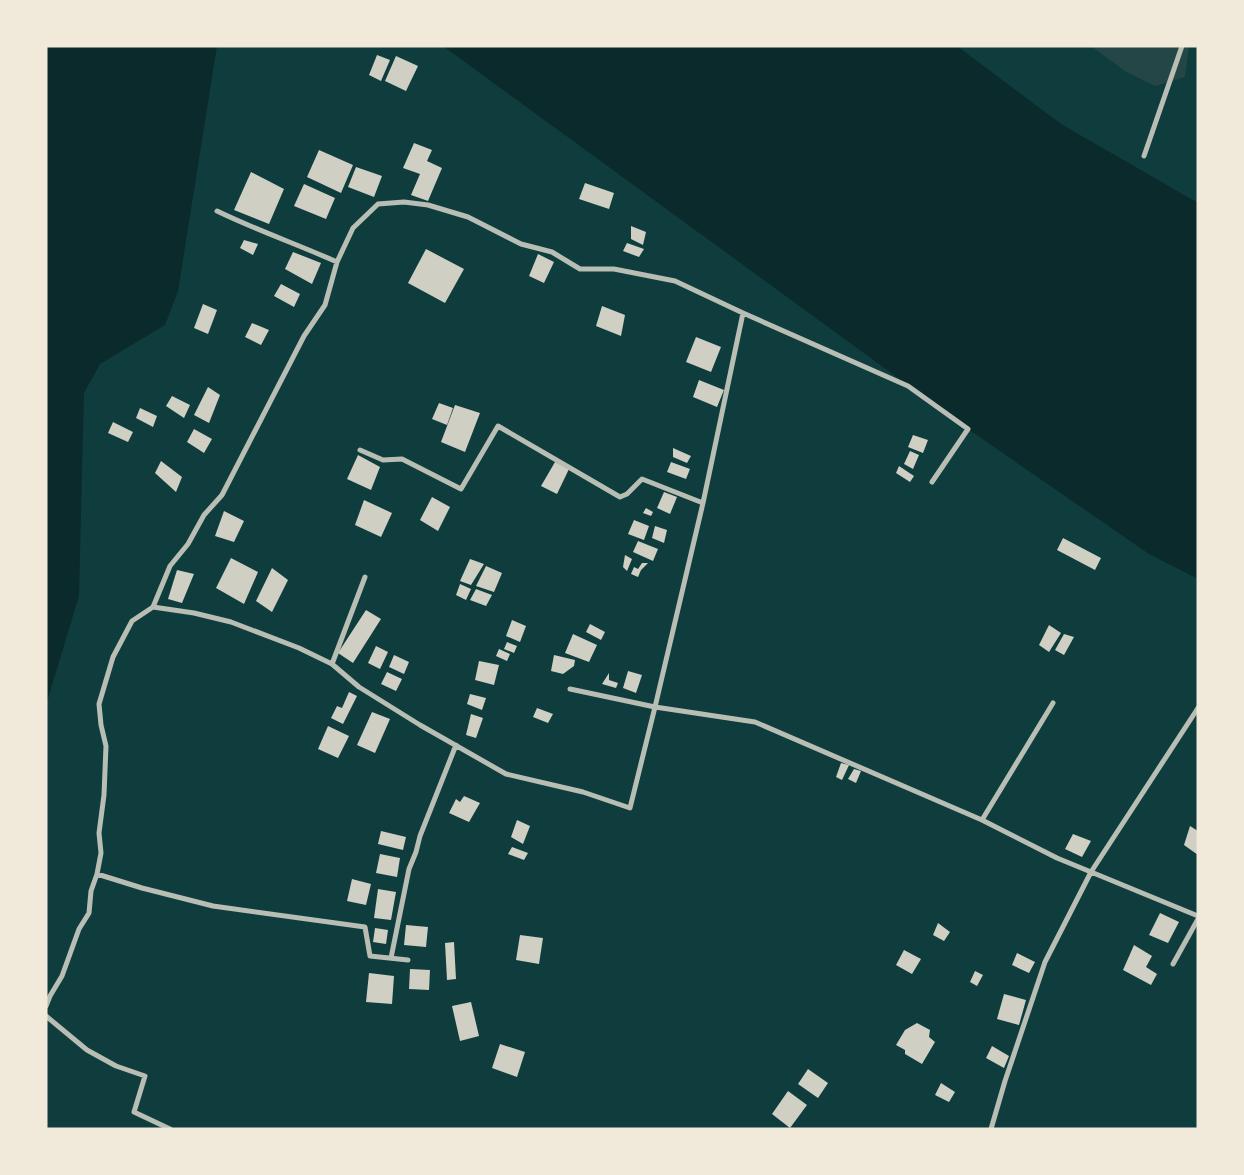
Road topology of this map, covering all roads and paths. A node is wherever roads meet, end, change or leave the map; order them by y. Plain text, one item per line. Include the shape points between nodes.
1 (1182, 46) edge
2 (1144, 156) dead end
3 (217, 211) dead end
4 (337, 262) junction
5 (743, 313) junction
6 (360, 450) dead end
7 (932, 482) dead end
8 (703, 503) junction
9 (365, 578) dead end
10 (153, 607) junction
11 (332, 664) junction
12 (570, 689) dead end
13 (1053, 703) dead end
14 (655, 707) junction
15 (1198, 708) edge
16 (456, 745) junction
17 (982, 820) junction
18 (1091, 872) junction
19 (97, 874) junction
20 (1198, 917) edge
21 (390, 958) junction
22 (408, 960) dead end
23 (1173, 964) dead end
24 (46, 1006) edge
25 (46, 1016) edge
26 (170, 1129) edge
27 (991, 1129) edge

1 - 2 street
3 - 4 street
4 - 5 street via 353,228 378,204 404,202 428,205 468,217 521,244 552,252 580,269 614,269 676,281
4 - 10 street via 325,305 304,336 222,495 204,515 188,544 170,566
5 - 7 street via 908,386 968,429
5 - 8 street
6 - 8 street via 383,460 402,459 461,489 498,426 620,497 642,479
8 - 14 street
9 - 11 street
10 - 11 street via 231,622
10 - 19 street via 132,621 113,657 99,704 106,746 99,833 101,853
11 - 16 street via 359,687
12 - 14 street
13 - 17 street
14 - 16 street via 630,808 582,792 506,774
14 - 17 street via 755,722
15 - 18 street
16 - 21 street via 409,869
17 - 18 street
18 - 20 street
18 - 27 street via 1045,962
19 - 21 street via 213,906 366,927 370,956
19 - 24 street via 89,913
20 - 23 street
21 - 22 street
25 - 26 street via 88,1050 116,1066 145,1076 134,1112

